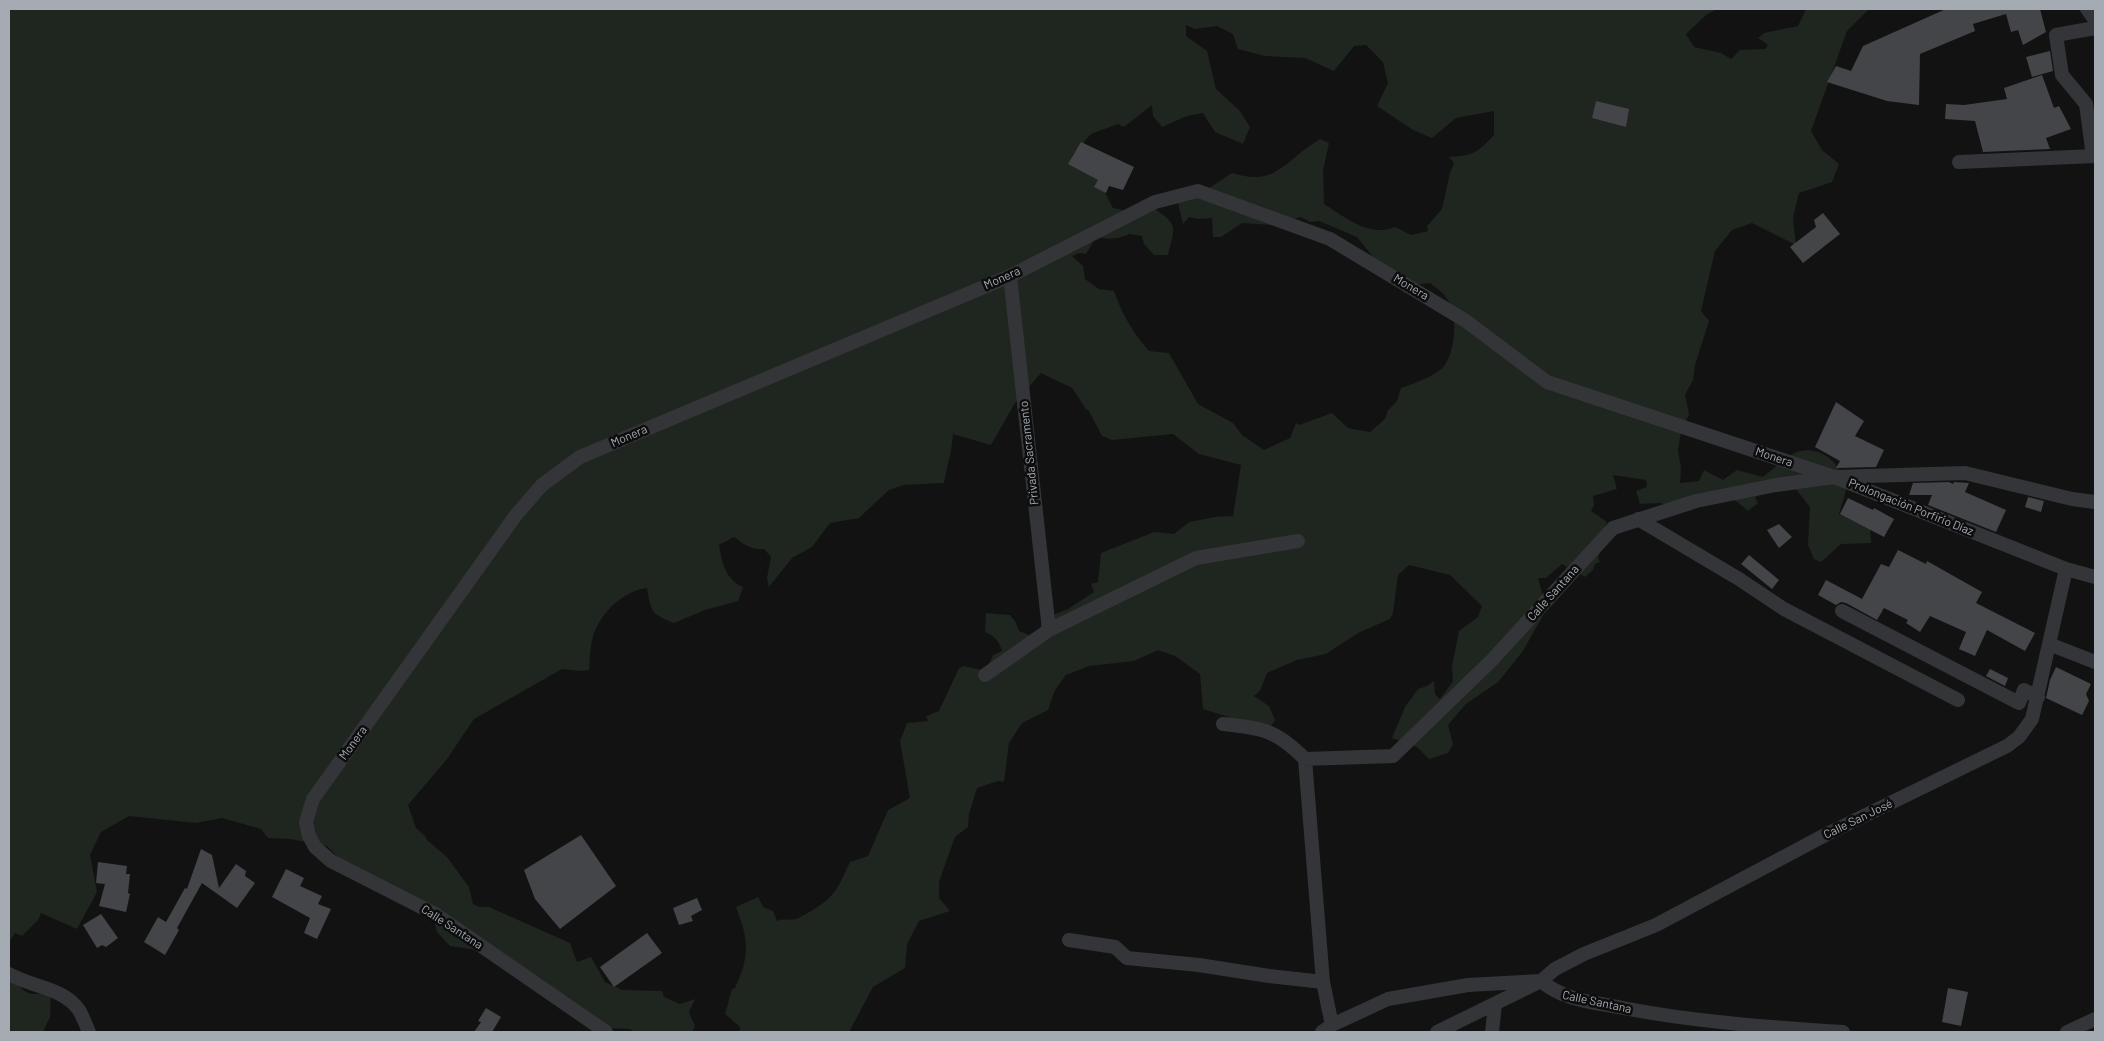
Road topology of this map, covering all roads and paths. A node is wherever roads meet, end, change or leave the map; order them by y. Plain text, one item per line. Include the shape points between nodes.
1 (2087, 9) edge
2 (2095, 20) edge
3 (2095, 28) edge
4 (2094, 156) edge
5 (1959, 162) dead end
6 (1010, 276) junction
7 (1834, 477) junction
8 (2095, 502) edge
9 (1638, 519) junction
10 (1298, 541) dead end
11 (2066, 569) junction
12 (2095, 578) edge
13 (1842, 611) dead end
14 (1049, 630) junction
15 (2049, 644) junction
16 (2095, 662) edge
17 (985, 675) dead end
18 (2038, 697) junction
19 (1958, 700) dead end
20 (1223, 724) dead end
21 (1305, 759) junction
22 (306, 822) joint
23 (1069, 940) dead end
24 (9, 974) edge
25 (1541, 981) junction
26 (1323, 982) junction
27 (1495, 1004) junction
28 (2095, 1019) edge
29 (1327, 1029) edge
30 (1808, 1031) edge
31 (89, 1032) edge
32 (606, 1032) edge
33 (1438, 1032) edge
34 (1492, 1032) edge
35 (1843, 1032) edge
36 (2068, 1032) edge

1 - 2 street
3 - 4 street via 2056,35 2062,75 2086,104
4 - 5 street
6 - 7 street, Monera via 1155,202 1198,191 1330,239 1466,320 1547,382
6 - 14 street, Privada Sacramento
6 - 22 street, Monera via 580,456 542,486 516,515 313,799
7 - 8 street, Prolongación Porfirio Díaz via 1965,473
7 - 9 street, Calle Santana via 1705,499
7 - 11 street, Prolongación Porfirio Díaz
9 - 19 street via 1784,609
9 - 21 street, Calle Santana via 1613,528 1492,660 1393,756
10 - 14 street via 1196,558
11 - 12 street, Prolongación Porfirio Díaz
11 - 15 street, Calle San José
13 - 18 street via 2019,703 2024,690
14 - 17 street
15 - 16 street
15 - 18 street, Calle San José
18 - 25 street, Calle San José via 2032,719 2020,737 2007,746 1827,834 1656,925 1584,954 1555,969
20 - 21 street via 1257,727 1286,740
21 - 26 street
22 - 32 street, Calle Santana via 315,847 331,861 435,914
23 - 26 street via 1115,947 1127,958
24 - 31 street via 66,998 78,1010
25 - 27 street, Calle San José
25 - 29 street via 1468,985 1388,999
25 - 30 street, Calle Santana via 1554,992 1572,998 1674,1018
26 - 29 street
27 - 33 street, Calle San José
27 - 34 street
28 - 36 street
30 - 35 street, Calle Santana

